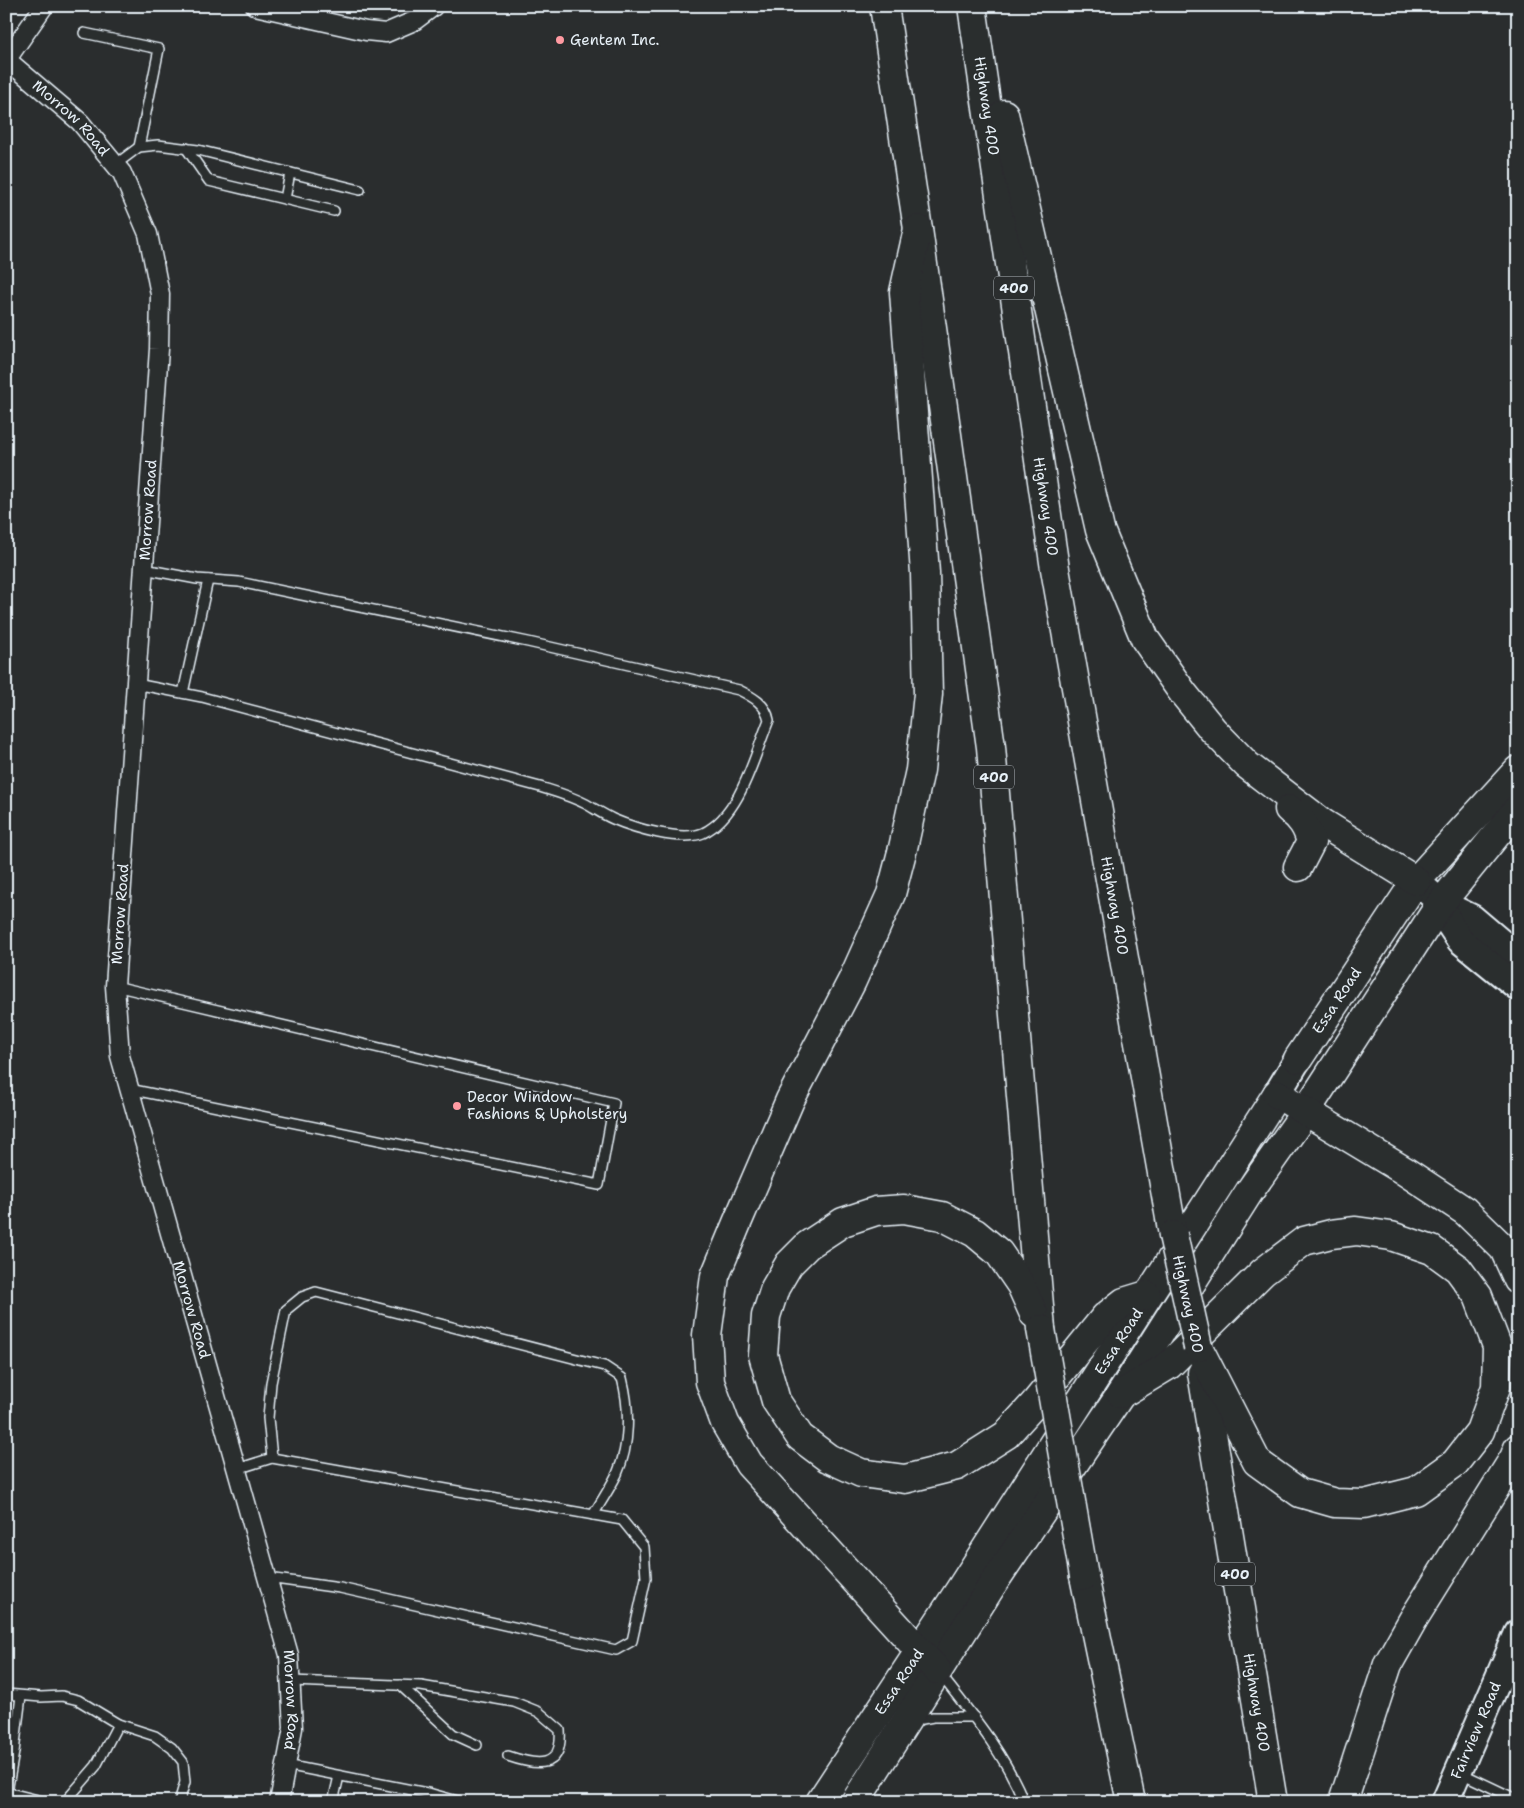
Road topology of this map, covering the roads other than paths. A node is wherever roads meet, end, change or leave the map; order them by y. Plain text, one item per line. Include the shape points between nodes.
1 (44, 6) edge
2 (255, 6) edge
3 (434, 6) edge
4 (884, 6) edge
5 (972, 6) edge
6 (976, 6) edge
7 (84, 33) dead end
8 (6, 59) edge
9 (139, 147) junction
10 (186, 148) junction
11 (115, 164) junction
12 (290, 173) junction
13 (360, 190) dead end
14 (285, 199) junction
15 (334, 211) dead end
16 (918, 229) junction
17 (144, 569) junction
18 (208, 580) junction
19 (136, 684) junction
20 (183, 693) junction
21 (1247, 765) junction
22 (1518, 770) edge
23 (1518, 808) edge
24 (1298, 868) dead end
25 (1416, 881) junction
26 (1441, 903) junction
27 (1518, 957) edge
28 (115, 986) junction
29 (1518, 987) edge
30 (1298, 1059) joint
31 (129, 1089) junction
32 (1277, 1094) junction
33 (1306, 1111) junction
34 (1518, 1280) edge
35 (1147, 1296) junction
36 (1041, 1329) junction
37 (1198, 1347) junction
38 (1121, 1394) junction
39 (1518, 1448) edge
40 (272, 1458) junction
41 (237, 1469) junction
42 (593, 1515) junction
43 (268, 1578) junction
44 (1518, 1633) edge
45 (929, 1660) junction
46 (291, 1681) junction
47 (400, 1685) junction
48 (6, 1694) edge
49 (21, 1696) junction
50 (974, 1718) junction
51 (904, 1723) junction
52 (118, 1724) junction
53 (476, 1745) dead end
54 (508, 1756) dead end
55 (286, 1765) junction
56 (1458, 1772) junction
57 (339, 1776) junction
58 (6, 1792) edge
59 (1518, 1800) edge
60 (47, 1802) edge
61 (65, 1802) edge
62 (179, 1802) edge
63 (280, 1802) edge
64 (334, 1802) edge
65 (461, 1802) edge
66 (820, 1802) edge
67 (855, 1802) edge
68 (1024, 1802) edge
69 (1131, 1802) edge
70 (1273, 1802) edge
71 (1343, 1802) edge
72 (1445, 1802) edge

1 - 8 street
2 - 3 street via 386,33 414,21
4 - 16 main road, 400
5 - 37 main road, Highway 400 / 400, bridge via 1056,570 1173,1235
6 - 21 main road via 1006,121 1100,530 1145,639 1182,693
7 - 9 lane via 159,49
8 - 11 street, Morrow Road via 80,122
9 - 10 lane
9 - 11 lane
10 - 12 lane
10 - 14 lane via 209,181
11 - 17 street, Morrow Road via 148,234 160,294
12 - 13 lane
12 - 14 lane
14 - 15 lane
16 - 36 main road, 400 via 991,747
16 - 45 main road via 904,292 925,573 928,694 920,770 891,894 852,981 790,1100 736,1223 716,1276 707,1335 710,1382 725,1423 749,1464
17 - 18 lane
17 - 19 street, Morrow Road
18 - 20 lane
18 - 20 lane via 240,582 739,690 760,703 769,720 739,795 726,814 702,833 685,836 656,832 612,819 566,795 540,787
19 - 20 lane
19 - 28 street, Morrow Road
21 - 24 main road via 1261,788 1295,814 1308,829 1311,842
21 - 25 main road via 1324,824
22 - 25 main road, Essa Road
23 - 26 main road, Essa Road
25 - 26 street
25 - 30 main road, Essa Road
26 - 27 street via 1472,918
26 - 29 street via 1460,940
26 - 33 main road, Essa Road
28 - 31 street, Morrow Road via 120,1056
28 - 31 lane via 614,1103 599,1185
30 - 32 street, Essa Road
31 - 41 street, Morrow Road
32 - 33 main road
32 - 35 main road, Essa Road
33 - 34 main road via 1465,1211 1504,1249
33 - 38 main road, Essa Road via 1249,1192
35 - 36 main road via 1124,1302 1105,1317 1006,1435 957,1466 905,1480 861,1473 828,1458 800,1437 776,1401 763,1356 766,1316 775,1288 789,1264 808,1245 843,1222 876,1211 904,1210 942,1216 975,1233 999,1253 1021,1285
35 - 45 main road, Essa Road
36 - 69 main road, 400, bridge via 1084,1576
37 - 38 main road via 1257,1462 1300,1493 1335,1502 1364,1504 1424,1486 1455,1463 1480,1431 1496,1387 1497,1346 1478,1296 1458,1269 1432,1250 1391,1236 1356,1232 1304,1241 1263,1272 1169,1365
37 - 70 main road, Highway 400 / 400
38 - 45 main road, Essa Road via 994,1582
39 - 71 main road via 1388,1664
40 - 41 lane
40 - 42 lane
40 - 42 lane via 268,1418 271,1384 286,1310 302,1297 316,1292 604,1366 622,1378 627,1397 626,1450 617,1475
41 - 43 street, Morrow Road
42 - 43 lane via 622,1520 644,1547 646,1578 632,1642 616,1650 340,1588
43 - 46 street, Morrow Road via 289,1655
44 - 56 street, Fairview Road
45 - 50 lane
45 - 51 main road, Essa Road
45 - 66 main road, Essa Road
46 - 47 lane
46 - 55 street, Morrow Road via 293,1728
47 - 53 lane via 453,1734
47 - 54 lane via 514,1702 539,1712 560,1730 561,1744 556,1757 545,1763
48 - 49 lane
49 - 52 lane via 62,1696 78,1700
49 - 58 lane
50 - 51 lane via 933,1718
50 - 68 lane via 1015,1778
51 - 67 main road, Essa Road
52 - 61 lane via 96,1766
52 - 62 lane via 155,1736 178,1755 183,1762 185,1782
55 - 57 lane
55 - 63 street, Morrow Road
56 - 59 lane
56 - 72 street, Fairview Road
57 - 64 lane
57 - 65 lane
58 - 60 lane

